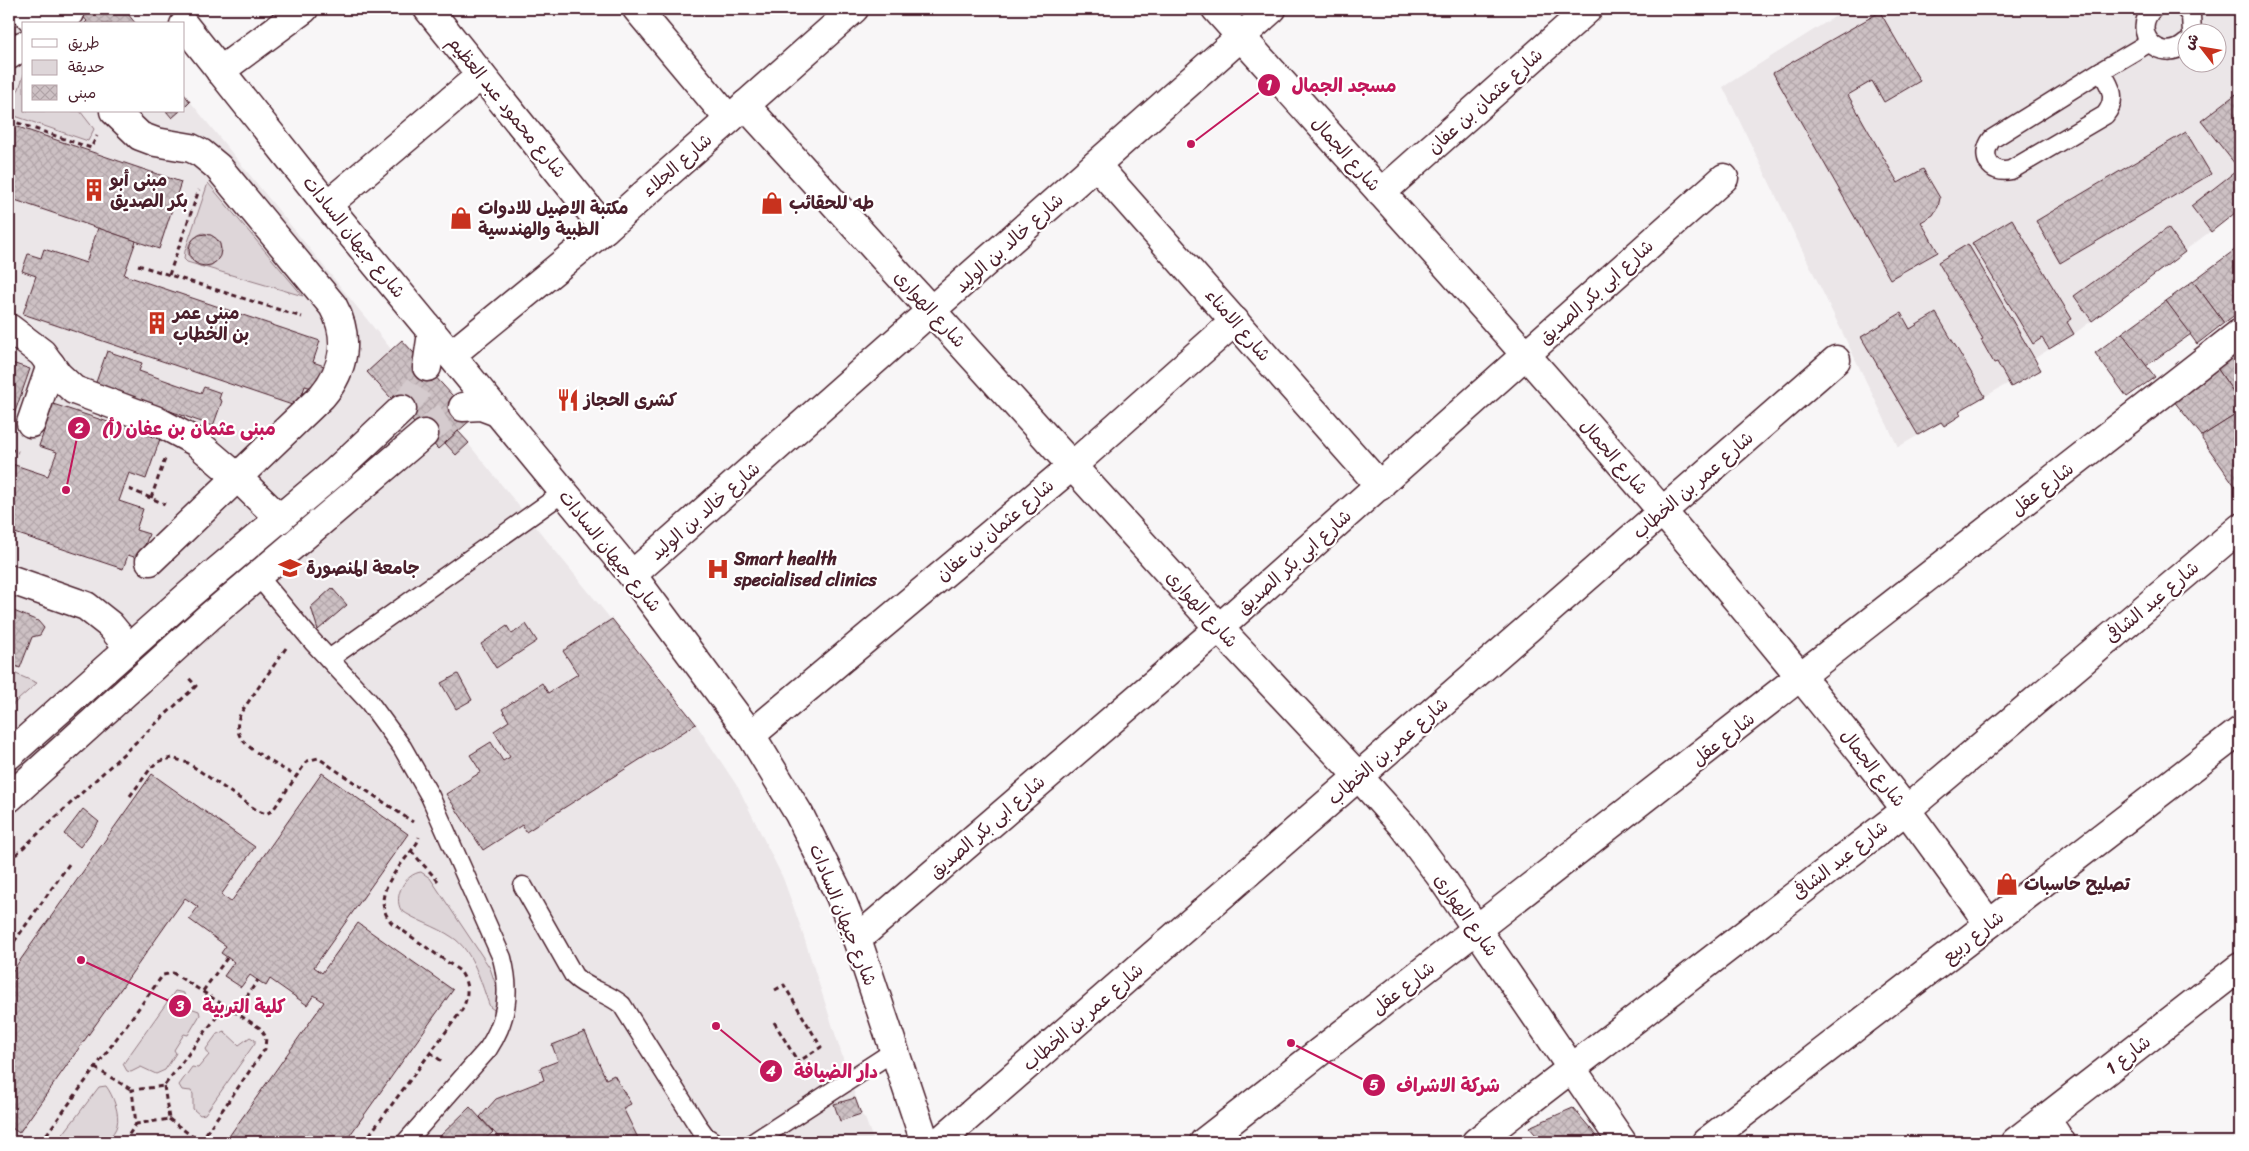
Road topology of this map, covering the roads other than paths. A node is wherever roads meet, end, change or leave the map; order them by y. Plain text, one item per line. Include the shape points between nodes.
1 (23, 9) edge
2 (170, 9) edge
3 (304, 9) edge
4 (428, 9) edge
5 (637, 9) edge
6 (854, 9) edge
7 (1216, 9) edge
8 (1272, 9) edge
9 (1588, 9) edge
10 (2153, 9) edge
11 (35, 22) edge
12 (181, 22) edge
13 (185, 27) edge
14 (1241, 36) junction
15 (2150, 42) junction
16 (22, 46) edge
17 (2176, 50) edge
18 (9, 55) edge
19 (220, 71) junction
20 (2101, 71) junction
21 (481, 75) junction
22 (115, 112) edge
23 (737, 112) junction
24 (1096, 165) junction
25 (1724, 178) dead end
26 (1381, 193) junction
27 (327, 205) junction
28 (605, 229) junction
29 (932, 311) junction
30 (1234, 321) junction
31 (9, 328) edge
32 (432, 333) junction
33 (2240, 333) edge
34 (451, 355) junction
35 (1525, 356) junction
36 (1836, 360) dead end
37 (52, 365) junction
38 (427, 367) tunnel mouth
39 (463, 407) tunnel mouth
40 (402, 409) tunnel mouth
41 (497, 412) junction
42 (31, 422) dead end
43 (424, 434) tunnel mouth
44 (1072, 466) junction
45 (336, 471) junction
46 (237, 477) junction
47 (1380, 486) junction
48 (356, 492) junction
49 (564, 492) junction
50 (1663, 512) junction
51 (280, 518) junction
52 (2240, 528) edge
53 (150, 561) dead end
54 (632, 575) junction
55 (258, 576) junction
56 (9, 579) edge
57 (190, 593) junction
58 (209, 617) junction
59 (1219, 628) junction
60 (129, 648) junction
61 (329, 659) junction
62 (1802, 678) junction
63 (2240, 731) edge
64 (751, 735) junction
65 (9, 755) edge
66 (1359, 777) junction
67 (9, 798) edge
68 (1906, 810) junction
69 (523, 886) dead end
70 (1989, 924) junction
71 (1477, 930) junction
72 (857, 939) junction
73 (2240, 967) edge
74 (894, 1051) junction
75 (1571, 1069) junction
76 (2046, 1119) junction
77 (406, 1142) edge
78 (714, 1142) edge
79 (754, 1142) edge
80 (925, 1142) edge
81 (939, 1142) edge
82 (1204, 1142) edge
83 (1476, 1142) edge
84 (1622, 1142) edge
85 (1706, 1142) edge
86 (2015, 1142) edge
87 (2061, 1142) edge

1 - 11 street
2 - 12 street, شارع جيهان السادات
3 - 19 street
4 - 21 street, شارع محمود عبد العظيم
5 - 23 street, شارع الهوارى
6 - 23 street, شارع الجلاء
7 - 14 street, شارع الجمال
8 - 14 street, شارع خالد بن الوليد
9 - 26 street, شارع عثمان بن عفان
10 - 15 lane via 2144,23
13 - 19 street, شارع جيهان السادات
14 - 24 street, شارع خالد بن الوليد
14 - 26 street, شارع الجمال
15 - 17 lane via 2167,52
15 - 20 lane
16 - 18 street
19 - 27 street, شارع جيهان السادات
20 - 20 lane via 1992,139 1986,146 1985,155 1994,170 2011,170 2105,115 2113,94
21 - 27 street
21 - 28 street, شارع محمود عبد العظيم
22 - 46 street via 140,136 191,148 210,159 333,306 343,330 344,353 330,386
23 - 28 street, شارع الجلاء
23 - 29 street, شارع الهوارى
24 - 29 street, شارع خالد بن الوليد
24 - 30 street, شارع الامناء
25 - 35 street, شارع ابى بكر الصديق
26 - 35 street, شارع الجمال
27 - 32 street, شارع جيهان السادات
28 - 34 street, شارع الجلاء
29 - 44 street, شارع الهوارى
29 - 54 street, شارع خالد بن الوليد
30 - 44 street, شارع عثمان بن عفان
30 - 47 street, شارع الامناء
31 - 37 street via 42,353
32 - 34 street, شارع جيهان السادات
32 - 38 street
33 - 62 street, شارع عقل
34 - 41 street, شارع جيهان السادات
35 - 47 street, شارع ابى بكر الصديق
35 - 50 street, شارع الجمال
36 - 50 street, شارع عمر بن الخطاب
37 - 42 street
37 - 46 street via 74,390 176,430 214,456
39 - 41 street via 481,406
40 - 45 street
41 - 49 street, شارع جيهان السادات
43 - 48 street
44 - 59 street, شارع الهوارى
44 - 64 street, شارع عثمان بن عفان
45 - 48 street
45 - 51 street
46 - 51 street
46 - 53 street
47 - 59 street, شارع ابى بكر الصديق
48 - 55 street
49 - 54 street, شارع جيهان السادات
49 - 61 lane
50 - 62 street, شارع الجمال
50 - 66 street, شارع عمر بن الخطاب
51 - 57 street
52 - 68 street, شارع عبد الشافى
54 - 64 street, شارع جيهان السادات
55 - 58 street
55 - 61 lane
56 - 60 street via 86,606 110,625
57 - 58 street
57 - 60 street
58 - 67 street
59 - 66 street, شارع الهوارى
59 - 72 street, شارع ابى بكر الصديق
60 - 65 street
61 - 77 lane via 387,724 417,771 502,958 507,977 506,1006 498,1033 488,1050
62 - 68 street, شارع الجمال
62 - 71 street, شارع عقل
63 - 70 street, شارع ربيع
64 - 72 street, شارع جيهان السادات via 821,854
66 - 71 street, شارع الهوارى via 1402,825
66 - 81 street, شارع عمر بن الخطاب
68 - 70 street, شارع الجمال
68 - 75 street, شارع عبد الشافى
69 - 78 lane via 574,976 622,1005 698,1126
70 - 85 street, شارع ربيع
71 - 75 street, شارع الهوارى
71 - 82 street, شارع عقل
72 - 74 street, شارع جيهان السادات
73 - 76 street, شارع 1
74 - 79 lane
74 - 80 street, شارع جيهان السادات
75 - 83 street, شارع عبد الشافى
75 - 84 street, شارع الهوارى
76 - 86 street, شارع 1
76 - 87 street

